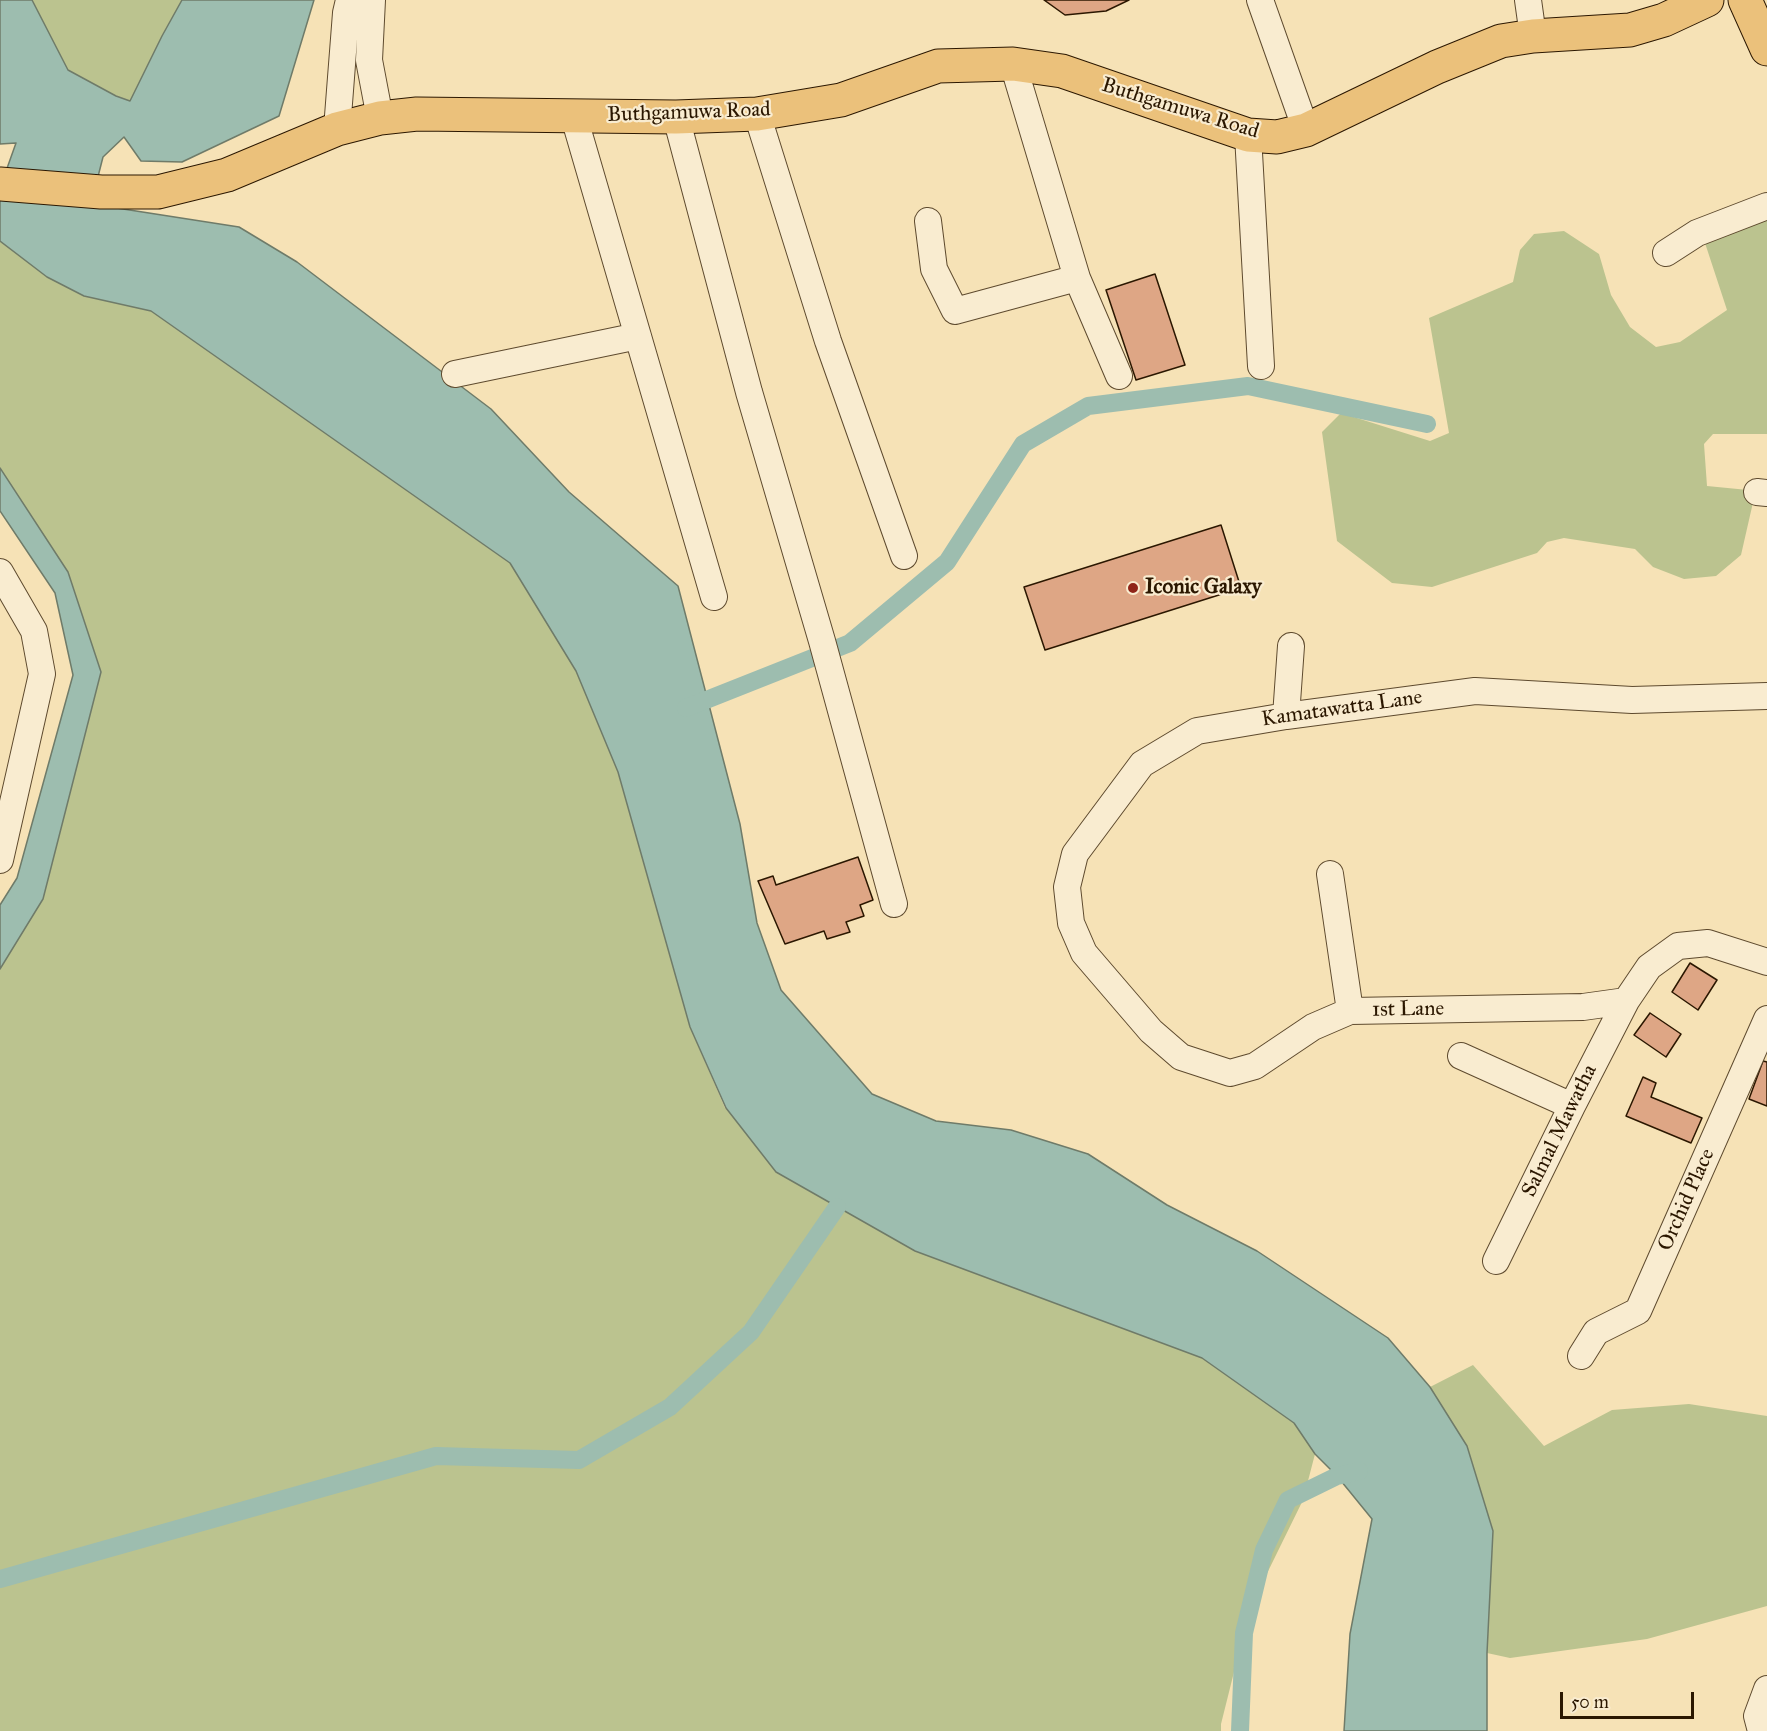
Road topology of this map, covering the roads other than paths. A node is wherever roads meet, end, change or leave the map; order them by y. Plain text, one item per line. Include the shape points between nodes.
1 (349, 0) edge
2 (372, 0) edge
3 (1260, 0) edge
4 (1528, 0) edge
5 (1707, 0) edge
6 (1745, 0) edge
7 (1533, 36) junction
8 (1767, 48) edge
9 (1013, 63) junction
10 (757, 114) junction
11 (574, 117) junction
12 (676, 117) junction
13 (380, 118) junction
14 (337, 129) junction
15 (1306, 130) junction
16 (1248, 135) junction
17 (0, 184) edge
18 (1767, 206) edge
19 (928, 221) dead end
20 (1666, 253) dead end
21 (1077, 278) junction
22 (638, 336) junction
23 (1261, 366) dead end
24 (455, 374) dead end
25 (1119, 376) dead end
26 (904, 556) dead end
27 (0, 572) edge
28 (714, 597) dead end
29 (1291, 646) dead end
30 (1767, 696) edge
31 (1286, 716) junction
32 (0, 860) edge
33 (1330, 874) dead end
34 (894, 904) dead end
35 (1084, 953) joint
36 (1767, 962) edge
37 (1626, 1001) junction
38 (1350, 1011) junction
39 (1767, 1019) edge
40 (1461, 1056) dead end
41 (1572, 1106) junction
42 (1496, 1261) dead end
43 (1581, 1356) dead end
44 (1767, 1689) edge
45 (1761, 1731) edge

1 - 14 street
2 - 13 street via 369,60
3 - 15 street
4 - 7 street
5 - 7 main road, Buthgamuwa Road via 1664,20 1630,30
6 - 8 main road
7 - 15 main road, Buthgamuwa Road via 1501,41 1437,67
9 - 10 main road, Buthgamuwa Road via 938,66 841,100
9 - 16 main road, Buthgamuwa Road via 1062,71
9 - 21 street
10 - 12 main road, Buthgamuwa Road
10 - 26 street via 828,340
11 - 12 main road, Buthgamuwa Road
11 - 13 main road, Buthgamuwa Road via 417,114
11 - 22 street
12 - 34 street via 749,392
13 - 14 main road, Buthgamuwa Road
14 - 17 main road, Buthgamuwa Road via 227,175 158,192
15 - 16 main road, Buthgamuwa Road via 1277,137
16 - 23 street
18 - 20 street via 1697,232
19 - 21 street via 934,269 955,311
21 - 25 street
22 - 24 street
22 - 28 street
27 - 32 street via 34,631 42,674
29 - 31 street
30 - 31 street, Kamatawatta Lane via 1632,700 1475,691
31 - 35 street, Kamatawatta Lane via 1197,732 1142,764 1075,854 1067,887 1071,922
33 - 38 street
35 - 38 street, 1st Lane via 1151,1031 1181,1057 1230,1072 1255,1066 1312,1028
36 - 37 street via 1708,944 1678,946 1649,967
37 - 38 street, 1st Lane via 1583,1007
37 - 41 street, Salmal Mawatha
39 - 43 street, Orchid Place via 1638,1311 1596,1332
40 - 41 street
41 - 42 street, Salmal Mawatha
44 - 45 street via 1757,1716

